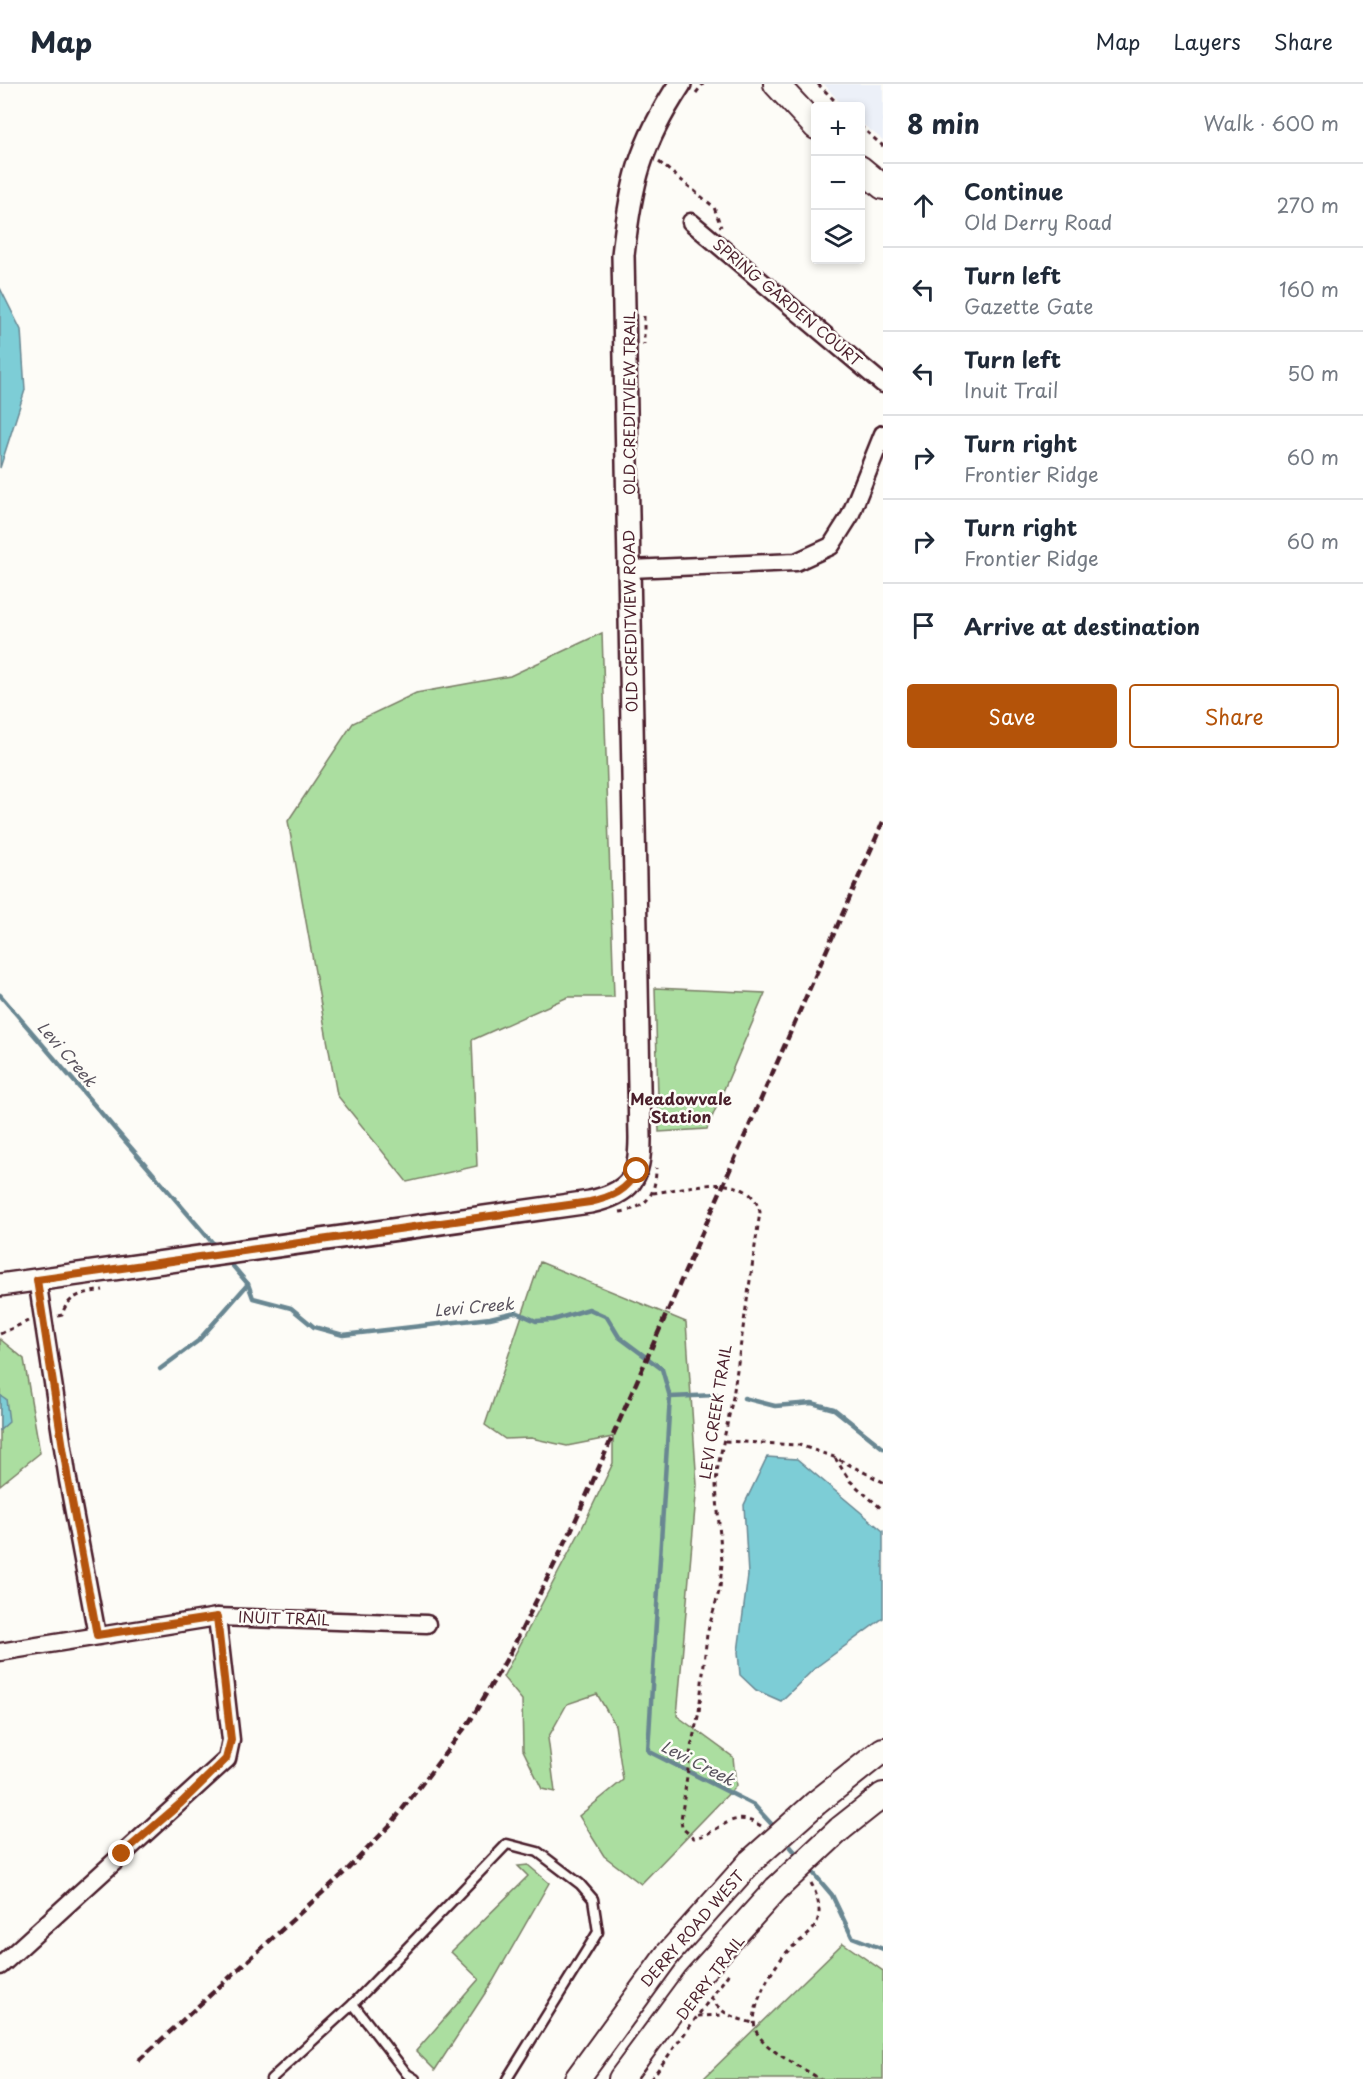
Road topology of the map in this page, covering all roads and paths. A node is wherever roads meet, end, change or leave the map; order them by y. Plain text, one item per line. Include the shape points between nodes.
1 (703, 84) edge
2 (776, 84) edge
3 (818, 84) edge
4 (685, 93) edge
5 (836, 102) edge
6 (811, 122) edge
7 (865, 130) edge
8 (883, 146) edge
9 (655, 159) dead end
10 (865, 171) edge
11 (883, 187) edge
12 (691, 222) dead end
13 (711, 239) junction
14 (643, 311) dead end
15 (644, 347) dead end
16 (883, 384) edge
17 (883, 434) edge
18 (630, 568) junction
19 (653, 1193) dead end
20 (37, 1280) junction
21 (0, 1285) edge
22 (104, 1290) dead end
23 (62, 1315) dead end
24 (29, 1321) dead end
25 (0, 1334) edge
26 (725, 1441) junction
27 (834, 1457) junction
28 (883, 1482) edge
29 (883, 1510) edge
30 (217, 1617) junction
31 (427, 1624) dead end
32 (97, 1635) junction
33 (0, 1653) edge
34 (883, 1750) edge
35 (883, 1795) edge
36 (682, 1806) dead end
37 (0, 1966) edge
38 (730, 1971) dead end
39 (711, 1997) junction
40 (353, 2004) junction
41 (726, 2015) junction
42 (698, 2016) junction
43 (753, 2023) dead end
44 (271, 2079) edge
45 (415, 2079) edge
46 (507, 2079) edge
47 (577, 2079) edge
48 (621, 2079) edge
49 (651, 2079) edge

1 - 4 path
2 - 6 main road
3 - 5 path
4 - 18 street, OLD CREDITVIEW ROAD via 663,110 641,154 629,199 623,255
7 - 8 path
9 - 13 path via 714,207 722,225
10 - 11 main road
12 - 13 street, SPRING GARDEN COURT
13 - 16 street, SPRING GARDEN COURT
14 - 15 path, OLD CREDITVIEW TRAIL
17 - 18 street via 850,516 831,546 796,562
18 - 20 street, OLD CREDITVIEW ROAD via 640,1138 637,1171 622,1191 608,1198
19 - 26 path, LEVI CREEK TRAIL via 725,1186 750,1191 757,1199 760,1227
20 - 21 street
20 - 32 street
22 - 23 path via 74,1297
24 - 25 path
26 - 27 path via 799,1445
26 - 36 path, LEVI CREEK TRAIL via 716,1486 722,1562 720,1588 707,1634 699,1712
27 - 28 path
27 - 29 path via 850,1481
30 - 31 street, INUIT TRAIL
30 - 32 street, INUIT TRAIL
30 - 37 street via 231,1740 226,1759
32 - 33 street, INUIT TRAIL
34 - 47 main road, DERRY ROAD WEST, bridge via 750,1862 668,1954
35 - 48 main road, bridge via 776,1889 694,1980
38 - 39 path, DERRY TRAIL
39 - 41 path
39 - 42 path, DERRY TRAIL
40 - 44 lane
40 - 45 lane
40 - 46 lane via 507,1844 538,1852 593,1899 598,1932
41 - 42 path
41 - 43 path
42 - 49 path, DERRY TRAIL

